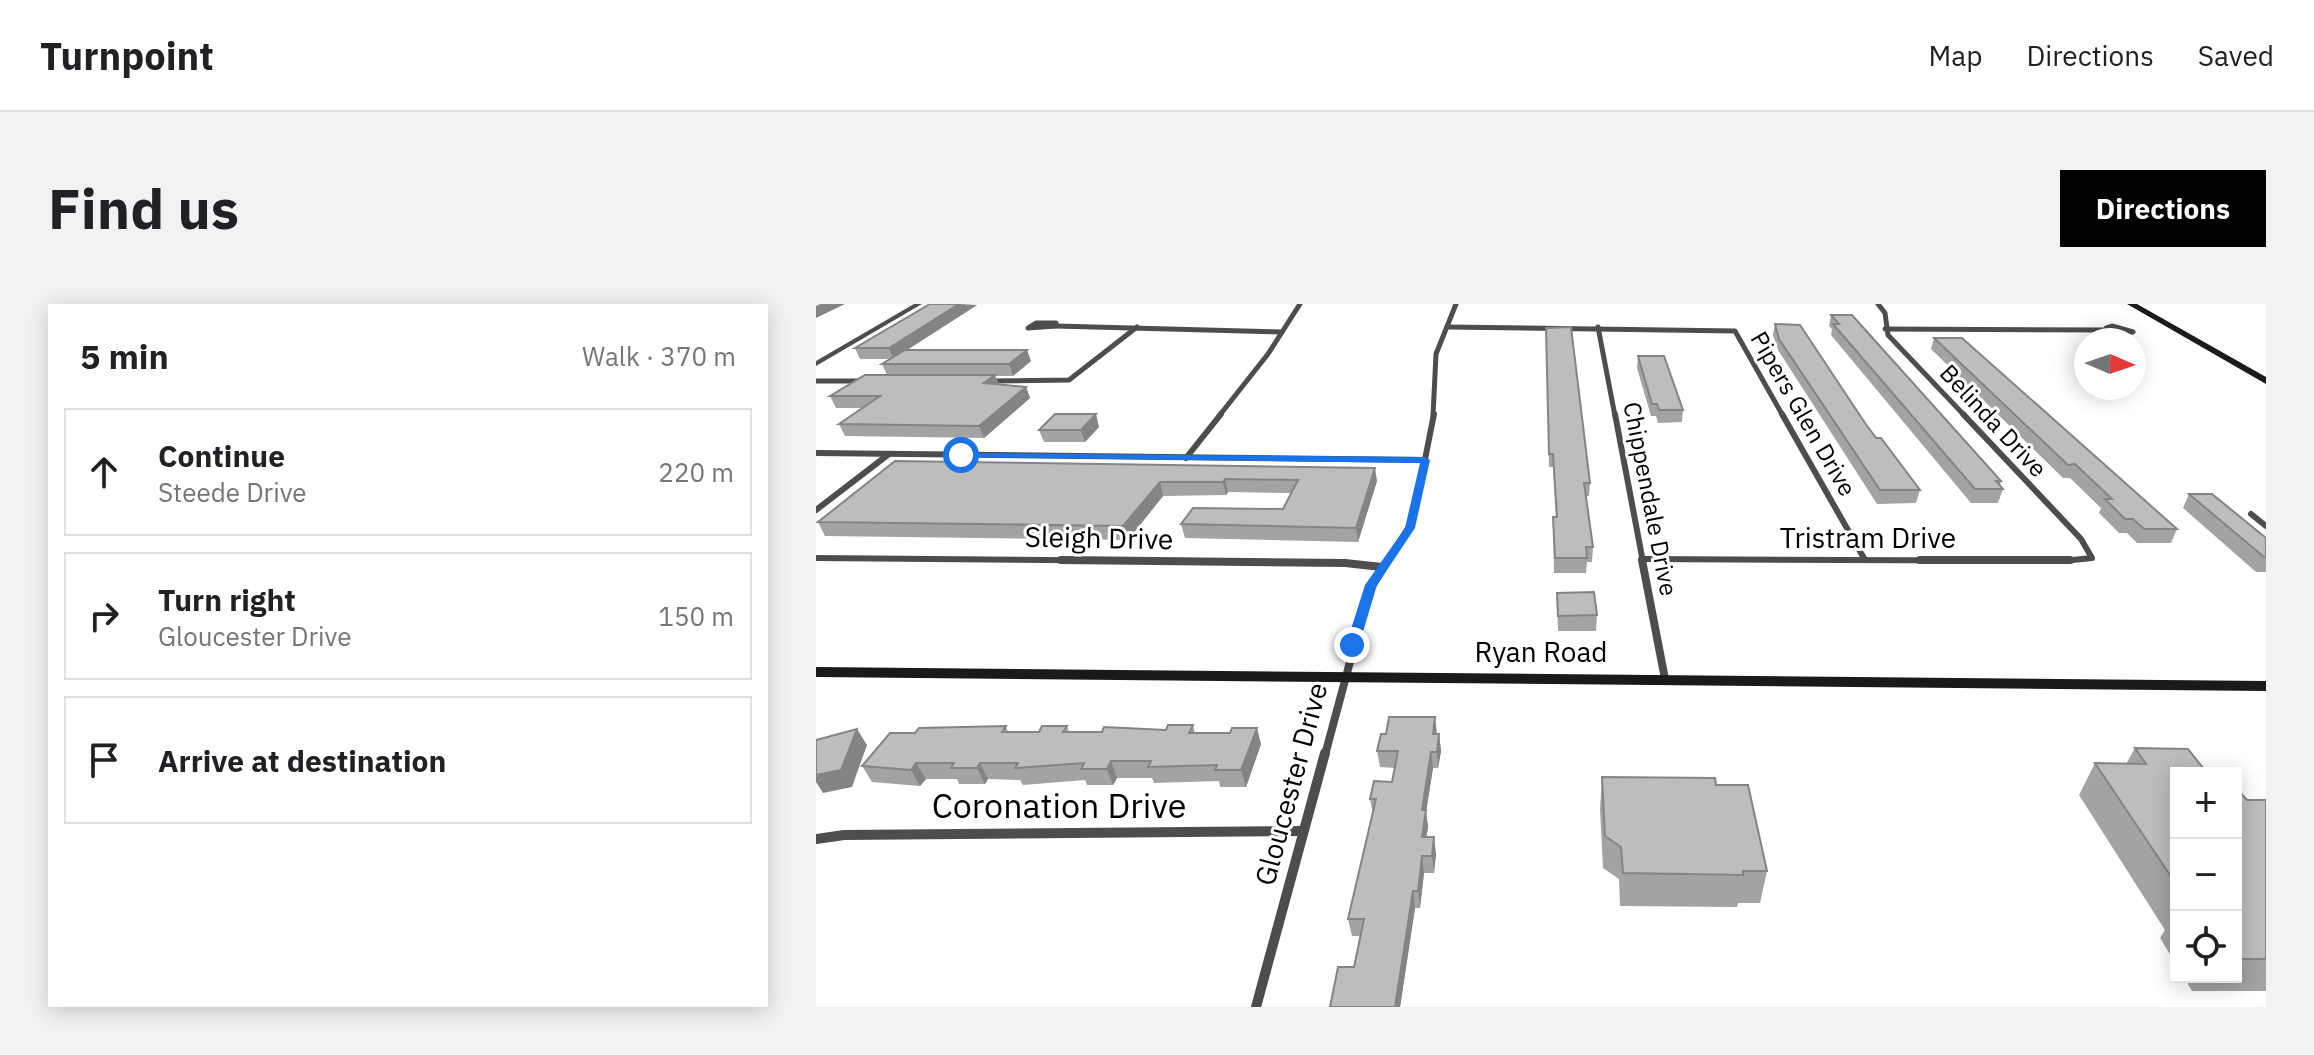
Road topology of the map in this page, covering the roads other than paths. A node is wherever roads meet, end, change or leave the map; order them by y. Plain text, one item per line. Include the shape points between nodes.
1 (919, 304) edge
2 (1300, 304) edge
3 (1456, 304) edge
4 (1878, 304) edge
5 (2131, 304) edge
6 (1056, 326) junction
7 (1137, 327) junction
8 (1447, 327) junction
9 (1598, 327) junction
10 (1885, 329) junction
11 (2074, 330) edge
12 (2107, 330) joint
13 (1282, 332) junction
14 (816, 364) edge
15 (816, 381) edge
16 (877, 381) edge
17 (983, 381) edge
18 (2266, 381) edge
19 (816, 453) edge
20 (890, 454) junction
21 (1186, 458) junction
22 (1425, 460) junction
23 (816, 510) edge
24 (2251, 514) dead end
25 (2266, 526) edge
26 (816, 558) edge
27 (2092, 558) joint
28 (1644, 559) junction
29 (1865, 560) junction
30 (1382, 567) junction
31 (816, 672) edge
32 (1344, 677) junction
33 (1665, 679) junction
34 (2266, 686) edge
35 (1303, 831) junction
36 (816, 839) edge
37 (1256, 1007) edge

1 - 14 street
2 - 13 street
3 - 8 street, Gloucester Drive
4 - 10 street, Belinda Drive via 1885,313
5 - 18 main road
6 - 6 street via 1042,322 1028,328
6 - 7 street
7 - 13 street
7 - 17 street via 1069,380
8 - 9 street
8 - 22 street, Gloucester Drive via 1436,354
9 - 28 street, Chippendale Drive
9 - 29 street, Pipers Glen Drive via 1732,329 1738,334
10 - 11 street
10 - 27 street, Belinda Drive via 2081,539
12 - 12 street via 2121,334 2133,331 2116,326
13 - 21 street
15 - 16 street
19 - 20 street
20 - 21 street
20 - 23 street
21 - 22 street
22 - 30 street, Gloucester Drive via 1410,528
24 - 25 street
26 - 30 street, Sleigh Drive
27 - 29 street, Tristram Drive
28 - 29 street, Tristram Drive
28 - 33 street, Chippendale Drive
30 - 32 street, Gloucester Drive via 1369,591
31 - 32 main road, Ryan Road
32 - 33 main road, Ryan Road
32 - 35 street, Gloucester Drive
33 - 34 main road, Ryan Road
35 - 36 street, Coronation Drive
35 - 37 street, Gloucester Drive

